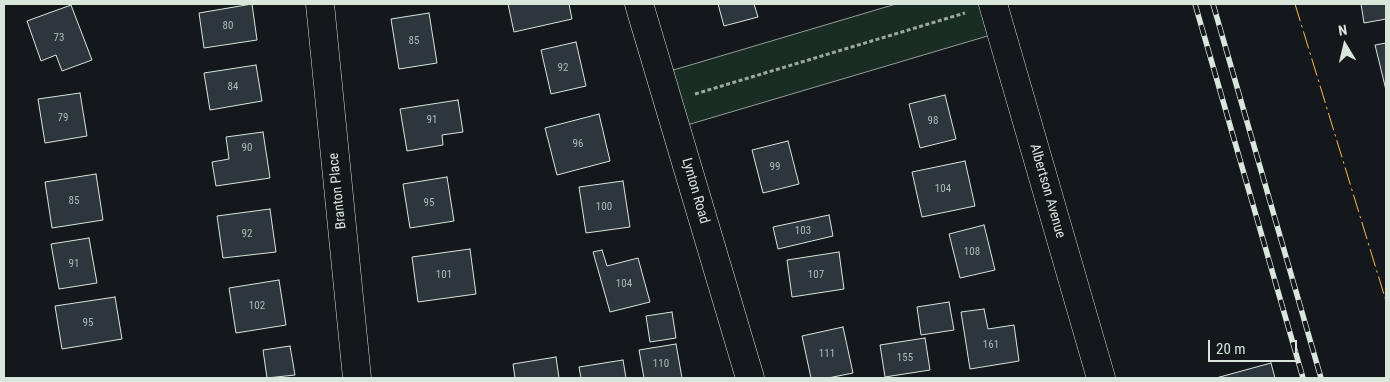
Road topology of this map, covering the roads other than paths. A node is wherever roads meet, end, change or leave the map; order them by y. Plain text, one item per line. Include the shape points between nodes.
1 (320, 4) edge
2 (639, 4) edge
3 (993, 4) edge
4 (357, 378) edge
5 (750, 378) edge
6 (1101, 378) edge

1 - 4 street, Branton Place
2 - 5 street, Lynton Road
3 - 6 street, Albertson Avenue

